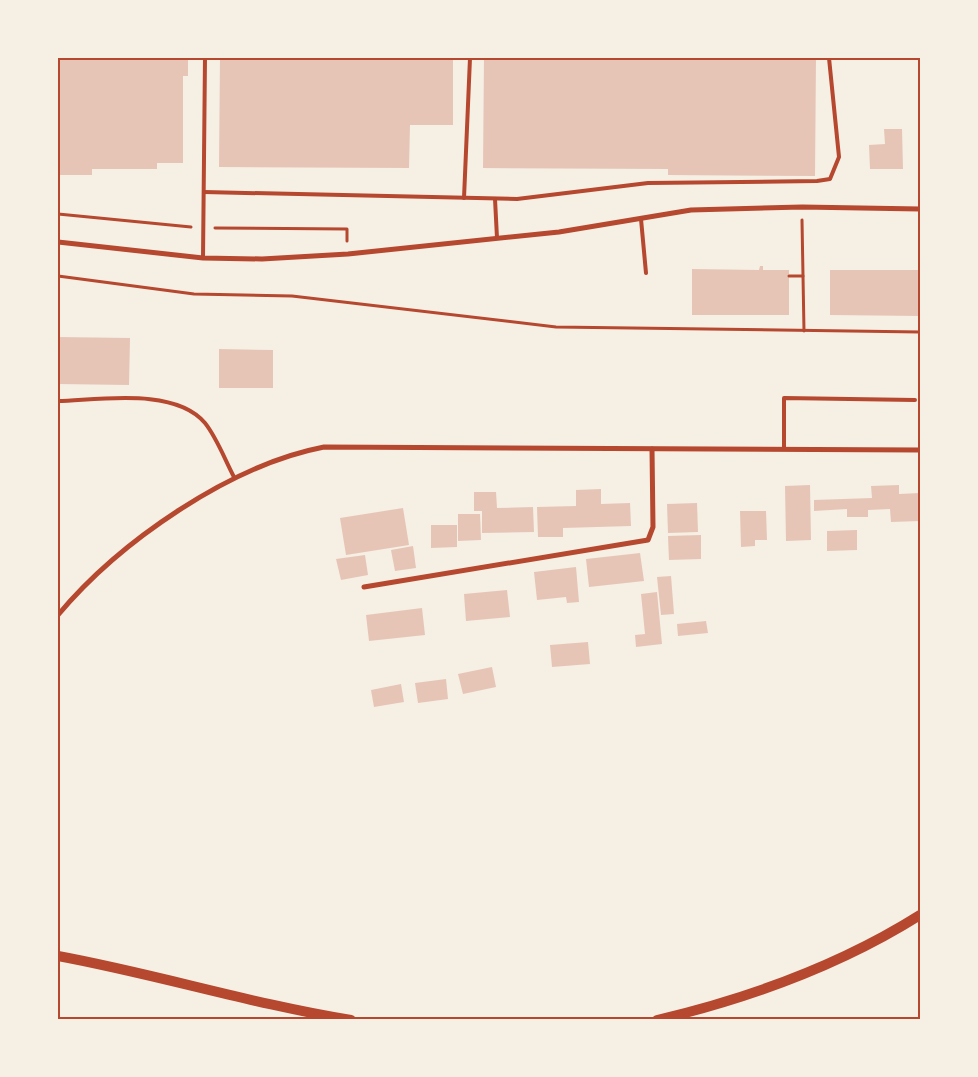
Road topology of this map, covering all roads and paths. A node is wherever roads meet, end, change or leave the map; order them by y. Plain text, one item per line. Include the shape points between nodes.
1 (205, 58) edge
2 (470, 58) edge
3 (829, 58) edge
4 (204, 192) junction
5 (464, 198) junction
6 (494, 198) junction
7 (802, 207) junction
8 (920, 209) edge
9 (641, 219) junction
10 (497, 238) junction
11 (58, 242) edge
12 (203, 258) junction
13 (646, 273) dead end
14 (58, 276) edge
15 (789, 276) dead end
16 (803, 276) junction
17 (804, 331) junction
18 (920, 332) edge
19 (915, 400) dead end
20 (58, 401) edge
21 (652, 449) junction
22 (784, 449) junction
23 (920, 450) edge
24 (234, 477) junction
25 (364, 587) dead end
26 (58, 615) edge
27 (920, 915) edge
28 (58, 956) edge
29 (351, 1020) edge
30 (657, 1020) edge

1 - 4 lane
2 - 5 lane
3 - 6 lane via 839,157 830,179 817,182 648,183 517,199
4 - 5 lane
4 - 12 lane
5 - 6 lane
6 - 10 lane
7 - 8 street
7 - 9 street via 691,210
7 - 16 path
9 - 10 street
9 - 13 lane
10 - 12 street via 348,254 262,259
11 - 12 street
14 - 17 path via 194,294 292,296 556,327
15 - 16 path
16 - 17 path
17 - 18 path
19 - 22 lane via 784,398
20 - 24 lane via 148,399 179,404 204,422
21 - 22 street
21 - 24 street via 324,447 299,452
21 - 25 street via 653,527 648,540
22 - 23 street
24 - 26 street via 140,538 76,592
27 - 30 main road via 894,932 804,975 747,996
28 - 29 main road via 134,970

